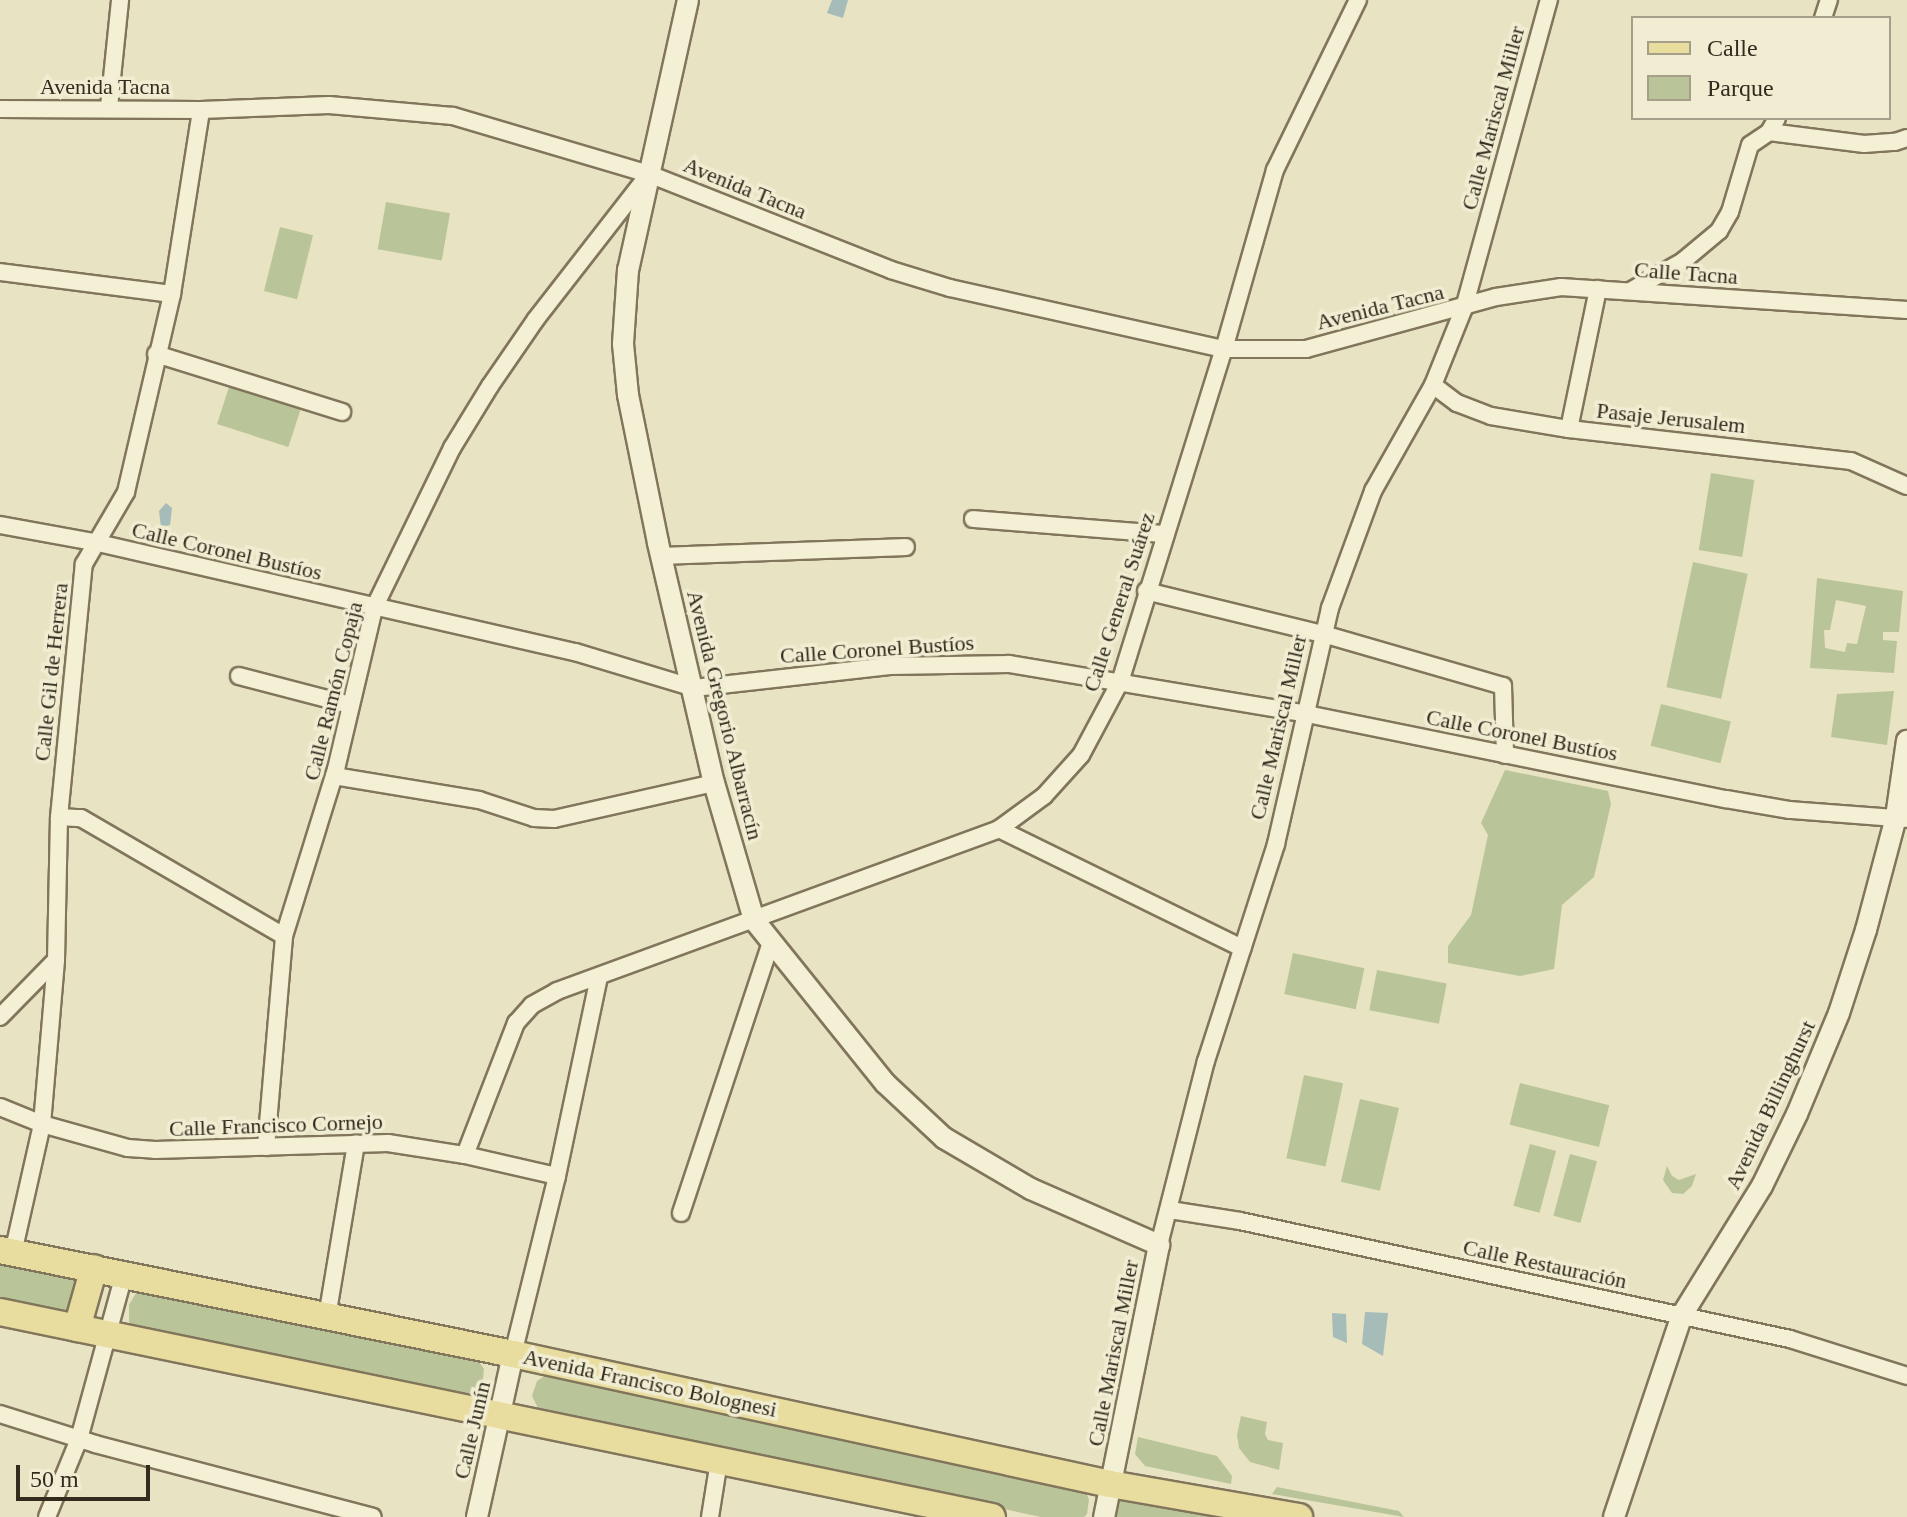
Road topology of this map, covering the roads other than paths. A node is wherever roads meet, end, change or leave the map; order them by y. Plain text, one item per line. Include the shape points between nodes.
1 (120, 0) edge
2 (688, 0) edge
3 (1358, 0) edge
4 (1549, 0) edge
5 (109, 107) junction
6 (0, 109) edge
7 (201, 110) junction
8 (1773, 125) edge
9 (1907, 138) edge
10 (649, 174) junction
11 (0, 272) edge
12 (1598, 289) junction
13 (1631, 290) junction
14 (172, 294) junction
15 (1464, 308) junction
16 (1907, 310) edge
17 (1224, 349) junction
18 (156, 354) junction
19 (1433, 385) junction
20 (342, 412) dead end
21 (1569, 429) junction
22 (1907, 486) edge
23 (973, 519) dead end
24 (0, 525) edge
25 (1164, 534) junction
26 (94, 542) junction
27 (906, 547) dead end
28 (661, 556) junction
29 (1146, 591) junction
30 (374, 608) junction
31 (1323, 634) junction
32 (239, 676) dead end
33 (1120, 682) junction
34 (694, 688) junction
35 (350, 705) junction
36 (1307, 714) junction
37 (1907, 741) edge
38 (1505, 755) junction
39 (334, 776) junction
40 (714, 783) junction
41 (59, 817) junction
42 (1902, 818) edge
43 (999, 829) junction
44 (754, 920) junction
45 (284, 936) junction
46 (770, 945) junction
47 (1242, 948) junction
48 (56, 960) junction
49 (599, 977) junction
50 (0, 1017) edge
51 (0, 1107) edge
52 (42, 1124) junction
53 (356, 1143) junction
54 (266, 1147) junction
55 (465, 1155) junction
56 (557, 1176) junction
57 (1170, 1210) junction
58 (681, 1213) dead end
59 (1159, 1245) junction
60 (6, 1252) edge
61 (94, 1268) junction
62 (124, 1275) junction
63 (0, 1312) edge
64 (1682, 1315) junction
65 (327, 1317) junction
66 (77, 1328) junction
67 (106, 1334) junction
68 (513, 1354) junction
69 (1907, 1376) edge
70 (0, 1414) edge
71 (501, 1415) junction
72 (79, 1439) junction
73 (719, 1461) junction
74 (1110, 1484) junction
75 (47, 1517) edge
76 (373, 1517) edge
77 (477, 1517) edge
78 (710, 1517) edge
79 (992, 1517) edge
80 (1104, 1517) edge
81 (1299, 1517) edge
82 (1614, 1517) edge

1 - 5 street
2 - 10 street, Avenida Gregorio Albarracín
3 - 17 street, Calle General Suárez via 1275,170
4 - 15 street, Calle Mariscal Miller
5 - 6 street, Avenida Tacna
5 - 7 street, Avenida Tacna
7 - 10 street, Avenida Tacna via 329,105 453,116
7 - 14 street, Calle Gil de Herrera
8 - 9 street via 1864,144
8 - 13 street via 1750,145 1719,231 1683,261
10 - 17 street, Avenida Tacna via 891,270 950,288
10 - 28 street, Avenida Gregorio Albarracín via 628,270 623,344 628,395
10 - 30 street, Calle Ramón Copaja via 490,386 452,448
11 - 14 street
12 - 13 street, Calle Tacna
12 - 15 street, Calle Tacna via 1522,291
12 - 21 street
13 - 16 street, Calle Tacna
14 - 18 street, Calle Gil de Herrera
15 - 17 street, Avenida Tacna via 1306,349
15 - 19 street, Calle Mariscal Miller
17 - 25 street, Calle General Suárez
18 - 20 street
18 - 26 street, Calle Gil de Herrera via 126,492
19 - 21 street, Pasaje Jerusalem via 1457,403 1491,416
19 - 31 street, Calle Mariscal Miller via 1373,491
21 - 22 street, Pasaje Jerusalem via 1851,461
23 - 25 street
24 - 26 street, Calle Coronel Bustíos
25 - 29 street, Calle General Suárez
26 - 30 street, Calle Coronel Bustíos
26 - 41 street, Calle Gil de Herrera via 84,564
27 - 28 street
28 - 34 street, Avenida Gregorio Albarracín
29 - 31 street
29 - 33 street, Calle General Suárez
30 - 34 street, Calle Coronel Bustíos via 575,652
30 - 35 street, Calle Ramón Copaja
31 - 36 street, Calle Mariscal Miller
31 - 38 street via 1503,686
32 - 35 street
33 - 34 street, Calle Coronel Bustíos via 1046,668 969,662
33 - 36 street, Calle Coronel Bustíos
33 - 43 street, Calle General Suárez via 1096,732 1063,777
34 - 40 street, Avenida Gregorio Albarracín
35 - 39 street, Calle Ramón Copaja
36 - 38 street, Calle Coronel Bustíos
36 - 47 street, Calle Mariscal Miller via 1276,844
37 - 42 street, Avenida Billinghurst
38 - 42 street, Calle Coronel Bustíos via 1790,810
39 - 40 street via 479,800 554,819
39 - 45 street, Calle Ramón Copaja
40 - 44 street, Avenida Gregorio Albarracín
41 - 45 street via 81,818
41 - 48 street, Calle Gil de Herrera
42 - 64 street, Avenida Billinghurst via 1853,972 1806,1094 1762,1186
43 - 44 street, Calle General Suárez
43 - 47 street
44 - 46 street, Avenida Gregorio Albarracín
44 - 49 street, Calle General Suárez
45 - 54 street, Calle Ramón Copaja
46 - 58 street
46 - 59 street, Avenida Gregorio Albarracín via 885,1083 944,1138 1031,1189
47 - 57 street, Calle Mariscal Miller via 1206,1061
48 - 50 street
48 - 52 street, Calle Gil de Herrera
49 - 55 street, Calle General Suárez via 544,998 516,1023
49 - 56 street
51 - 52 street, Calle Francisco Cornejo
52 - 54 street, Calle Francisco Cornejo via 128,1148
52 - 60 street, Calle Gil de Herrera
53 - 54 street, Calle Francisco Cornejo
53 - 55 street, Calle Francisco Cornejo
53 - 65 street
55 - 56 street, Calle Francisco Cornejo
56 - 68 street
57 - 59 street, Calle Mariscal Miller
57 - 64 street, Calle Restauración
59 - 74 street, Calle Mariscal Miller
60 - 61 main road, Avenida Francisco Bolognesi
61 - 62 main road, Avenida Francisco Bolognesi
61 - 66 main road
62 - 65 main road, Avenida Francisco Bolognesi
62 - 67 street
63 - 66 main road
64 - 69 street, Calle Restauración via 1790,1339
64 - 82 street, Avenida Billinghurst
65 - 68 main road, Avenida Francisco Bolognesi
66 - 67 main road
67 - 71 main road
67 - 72 street
68 - 71 street, Calle Junín
68 - 74 main road, Avenida Francisco Bolognesi
70 - 72 street
71 - 73 main road
71 - 77 street, Calle Junín
72 - 75 street
72 - 76 street
73 - 78 street
73 - 79 main road
74 - 80 street, Calle Mariscal Miller
74 - 81 main road, Avenida Francisco Bolognesi

